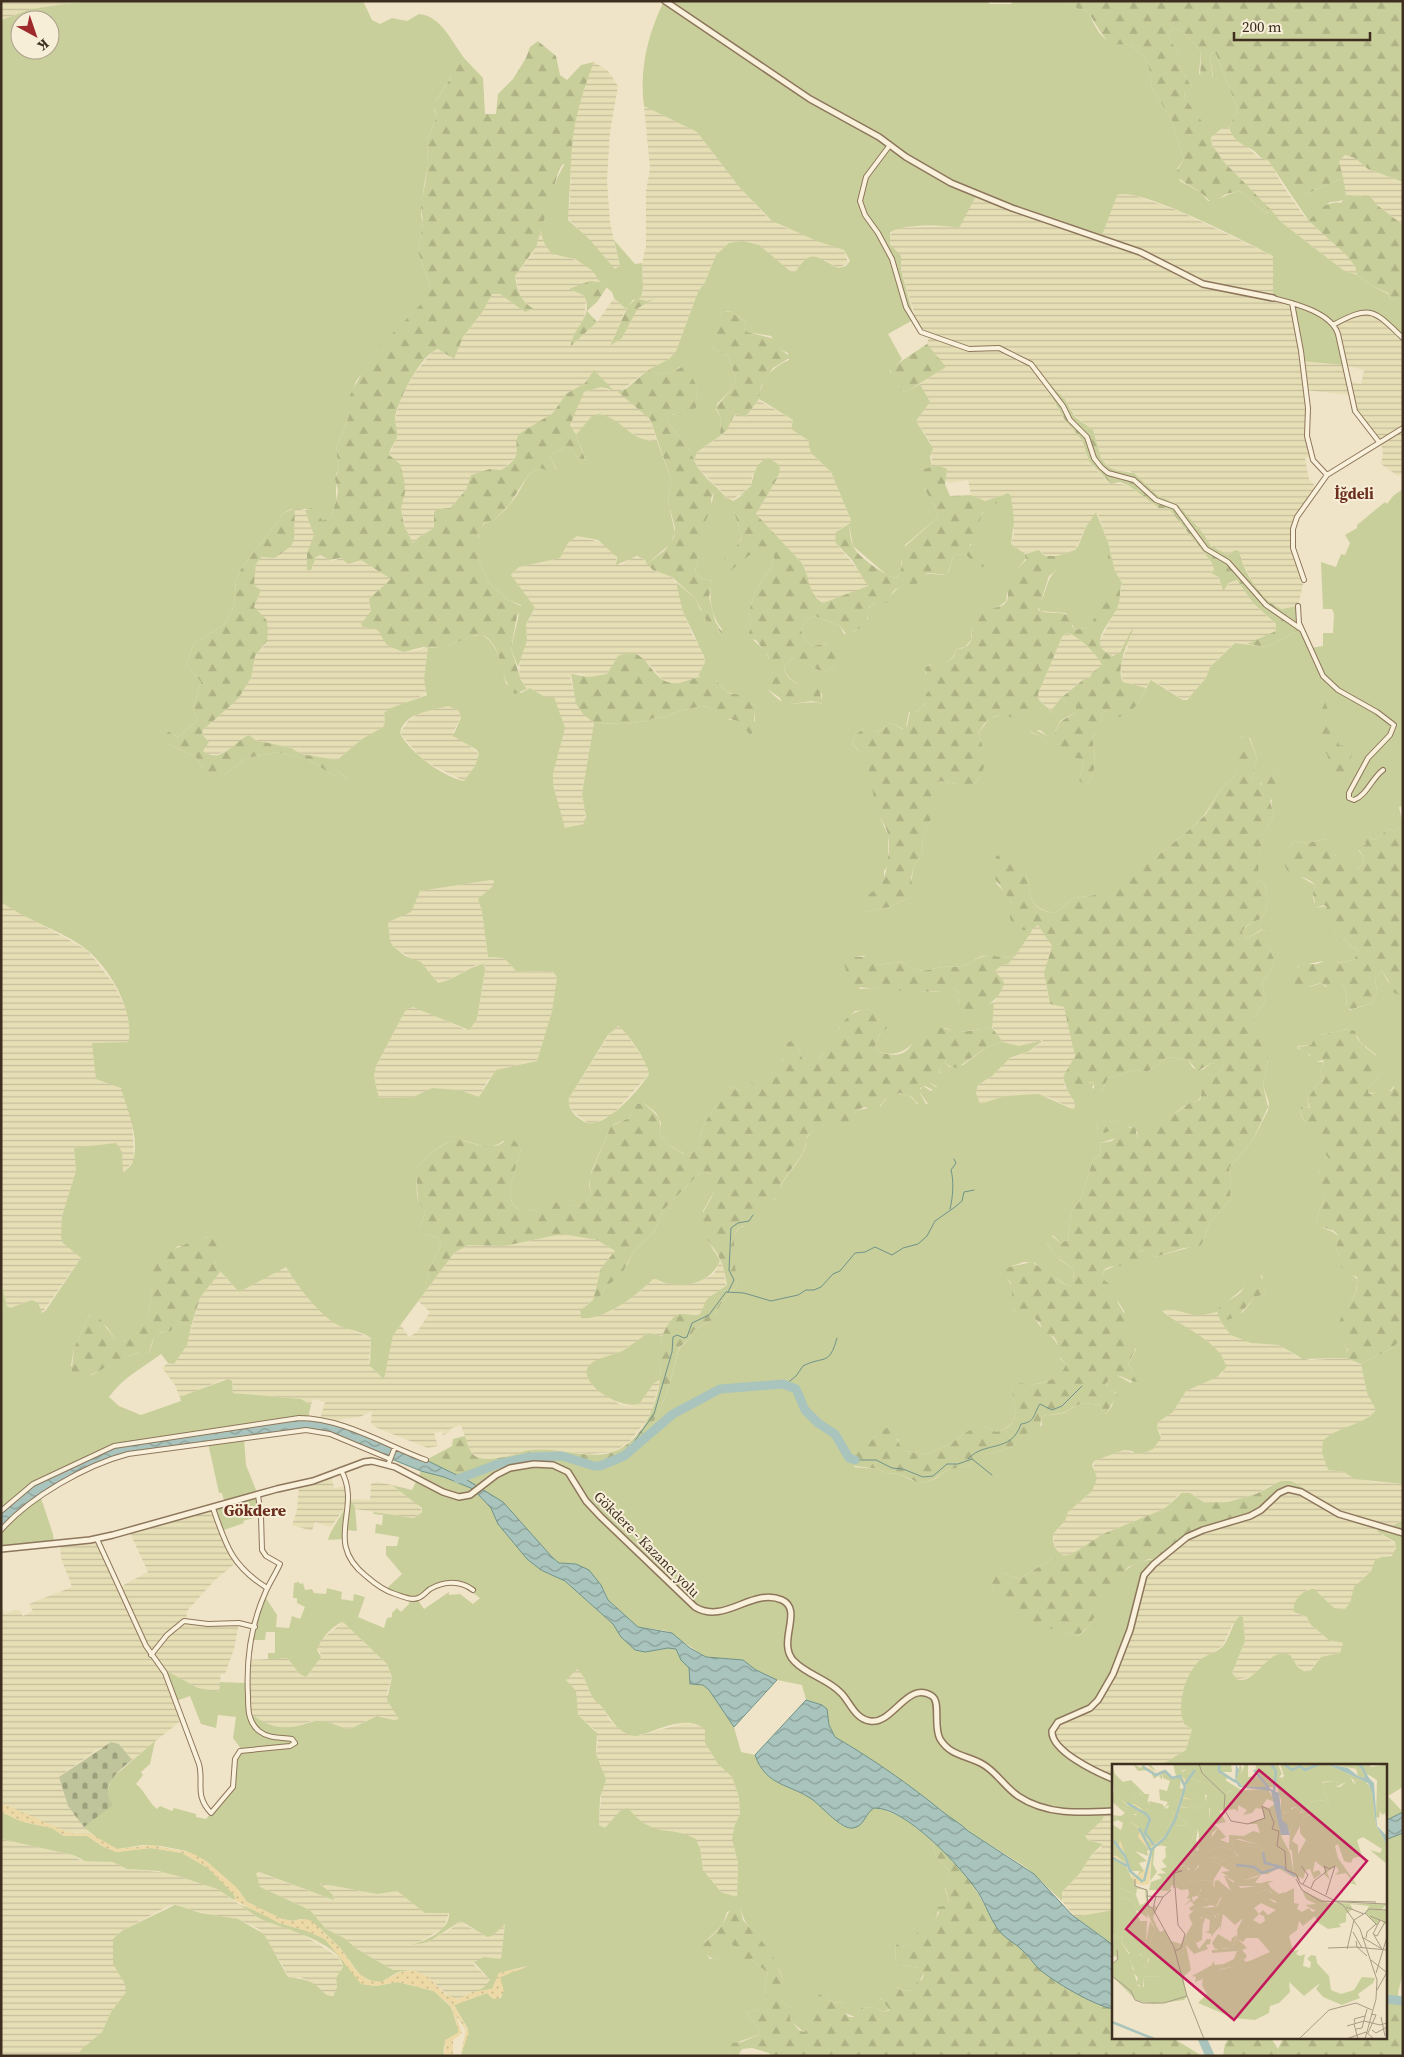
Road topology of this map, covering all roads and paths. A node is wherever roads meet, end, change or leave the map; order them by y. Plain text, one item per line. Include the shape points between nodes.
1 (665, 1) edge
2 (890, 145) junction
3 (1273, 298) joint
4 (1292, 303) junction
5 (1334, 325) junction
6 (1403, 338) edge
7 (1403, 428) edge
8 (1380, 442) junction
9 (1327, 475) junction
10 (1304, 580) dead end
11 (1298, 606) dead end
12 (1301, 629) junction
13 (1384, 770) dead end
14 (395, 1449) junction
15 (391, 1458) junction
16 (426, 1460) dead end
17 (77, 1464) junction
18 (388, 1465) junction
19 (342, 1470) junction
20 (80, 1473) junction
21 (258, 1495) junction
22 (213, 1508) junction
23 (1, 1511) edge
24 (1, 1530) edge
25 (1403, 1533) edge
26 (97, 1539) junction
27 (1, 1549) edge
28 (267, 1588) junction
29 (473, 1590) dead end
30 (255, 1627) junction
31 (152, 1655) junction
32 (1112, 1778) edge
33 (1112, 1811) edge

1 - 2 street via 810,99
2 - 3 street via 926,170 984,197 1140,252 1203,284
2 - 12 street via 866,177 860,201 892,259 906,308 921,332 970,349 999,348 1031,364 1070,420 1087,437 1100,467 1134,480 1156,500 1175,507 1206,549 1228,562 1260,600
3 - 4 street
4 - 5 street
4 - 9 street via 1302,352 1308,408 1307,436 1313,460
5 - 6 street via 1359,313 1373,312
5 - 8 street via 1355,410
7 - 8 street
8 - 9 street
9 - 10 street via 1297,517 1293,529 1294,558
11 - 12 street via 1297,619
12 - 13 street via 1319,670 1328,682 1394,725 1390,735 1368,758 1349,798 1354,800 1361,796
14 - 15 street
14 - 16 street
14 - 17 street via 334,1423 299,1418 125,1442
15 - 18 street
15 - 20 street via 330,1434 306,1430 128,1454
17 - 20 street
17 - 23 street via 34,1484
18 - 19 street via 368,1461
18 - 33 street, Gökdere - Kazancı yolu via 459,1497 470,1494 510,1468 534,1464 559,1466 571,1475 600,1517 694,1607 718,1613 765,1598 785,1602 791,1615 786,1644 790,1656 808,1672 835,1688 861,1718 880,1720 910,1696 926,1694 937,1704 936,1728 945,1745 958,1756 982,1764 1018,1796 1061,1812
19 - 21 street
19 - 29 street via 348,1486 344,1541 346,1552 360,1572 391,1593 411,1599 449,1583 460,1583
20 - 24 street via 27,1504
21 - 22 street
21 - 28 street via 262,1550 280,1564
22 - 26 street
22 - 28 street via 235,1562
25 - 32 street via 1339,1514 1301,1492 1288,1489 1250,1516 1187,1537 1154,1564 1141,1581 1130,1630 1102,1694 1090,1708 1058,1722 1052,1731 1054,1740 1066,1752 1092,1770
26 - 27 street
26 - 31 street
28 - 30 street
30 - 31 street via 239,1623 184,1621
30 - 31 street via 246,1668 249,1717 265,1735 290,1739 295,1743 240,1751 235,1759 232,1787 211,1812 199,1790 201,1774 196,1754 165,1673

